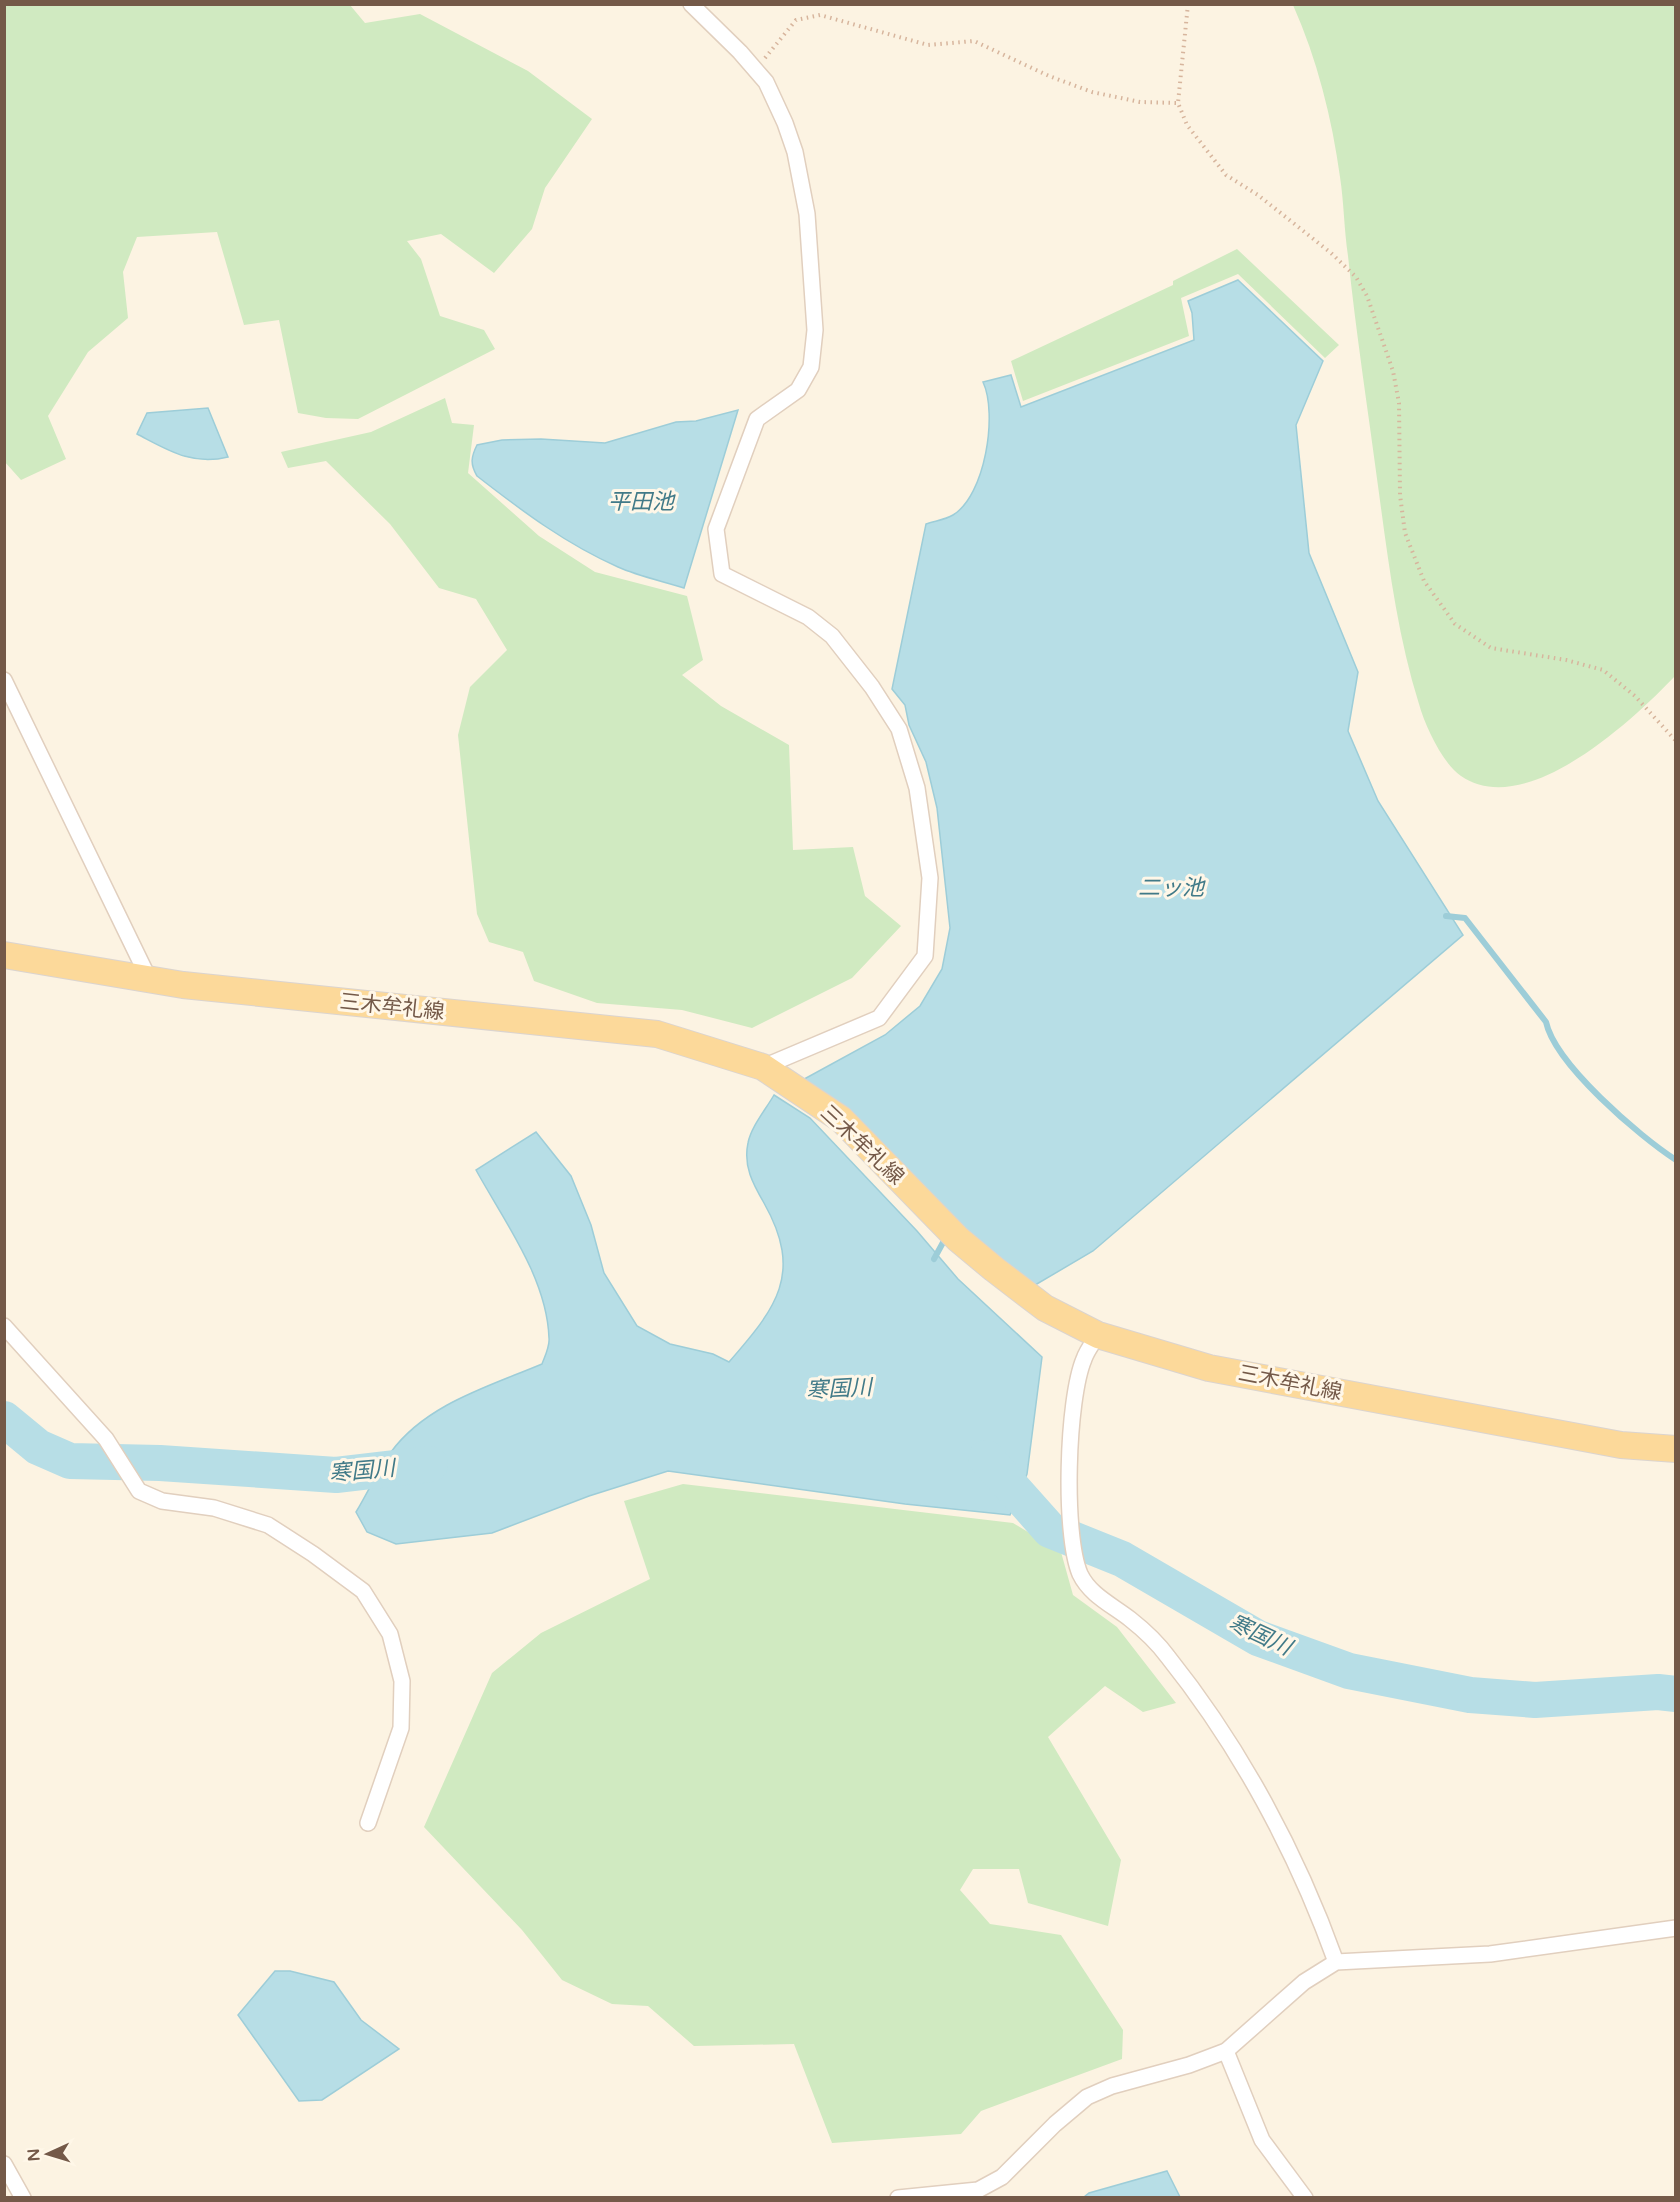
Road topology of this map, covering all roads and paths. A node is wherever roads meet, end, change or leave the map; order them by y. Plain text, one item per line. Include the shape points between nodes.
1 (691, 4) edge
2 (1188, 4) edge
3 (755, 70) junction
4 (1178, 103) junction
5 (4, 680) edge
6 (1676, 741) edge
7 (4, 955) edge
8 (149, 980) junction
9 (770, 1071) junction
10 (4, 1326) edge
11 (1087, 1330) junction
12 (1676, 1449) edge
13 (368, 1823) dead end
14 (1676, 1928) edge
15 (1336, 1962) junction
16 (1226, 2050) junction
17 (4, 2164) edge
18 (23, 2198) edge
19 (898, 2198) edge
20 (1305, 2198) edge

1 - 3 street
2 - 4 path
3 - 4 path via 795,20 820,15 927,45 974,41 1092,92 1140,102
3 - 9 street via 766,82 795,152 807,214 815,330 811,367 798,390 757,419 716,529 722,574 808,617 832,636 872,687 900,729 917,788 930,878 925,956 879,1018
4 - 6 path via 1186,125 1226,175 1258,195 1331,253 1356,277 1367,296 1393,371 1399,403 1400,495 1406,533 1424,581 1455,624 1491,648 1603,670 1635,696
5 - 8 street
7 - 8 main road, 三木牟礼線
8 - 9 main road, 三木牟礼線 via 657,1034
9 - 11 main road, 三木牟礼線 via 841,1119 958,1239 994,1269 1045,1308
10 - 13 street via 106,1439 139,1491 162,1501 214,1508 268,1525 363,1591 390,1634 402,1681 401,1728
11 - 12 main road, 三木牟礼線 via 1209,1368 1621,1445
11 - 15 street via 1073,1419 1070,1483 1074,1557 1094,1593 1155,1640 1244,1767 1316,1906
14 - 15 street via 1490,1954
15 - 16 street via 1304,1982
16 - 19 street via 1087,2097 1002,2177 978,2190
16 - 20 street via 1262,2140
17 - 18 street

